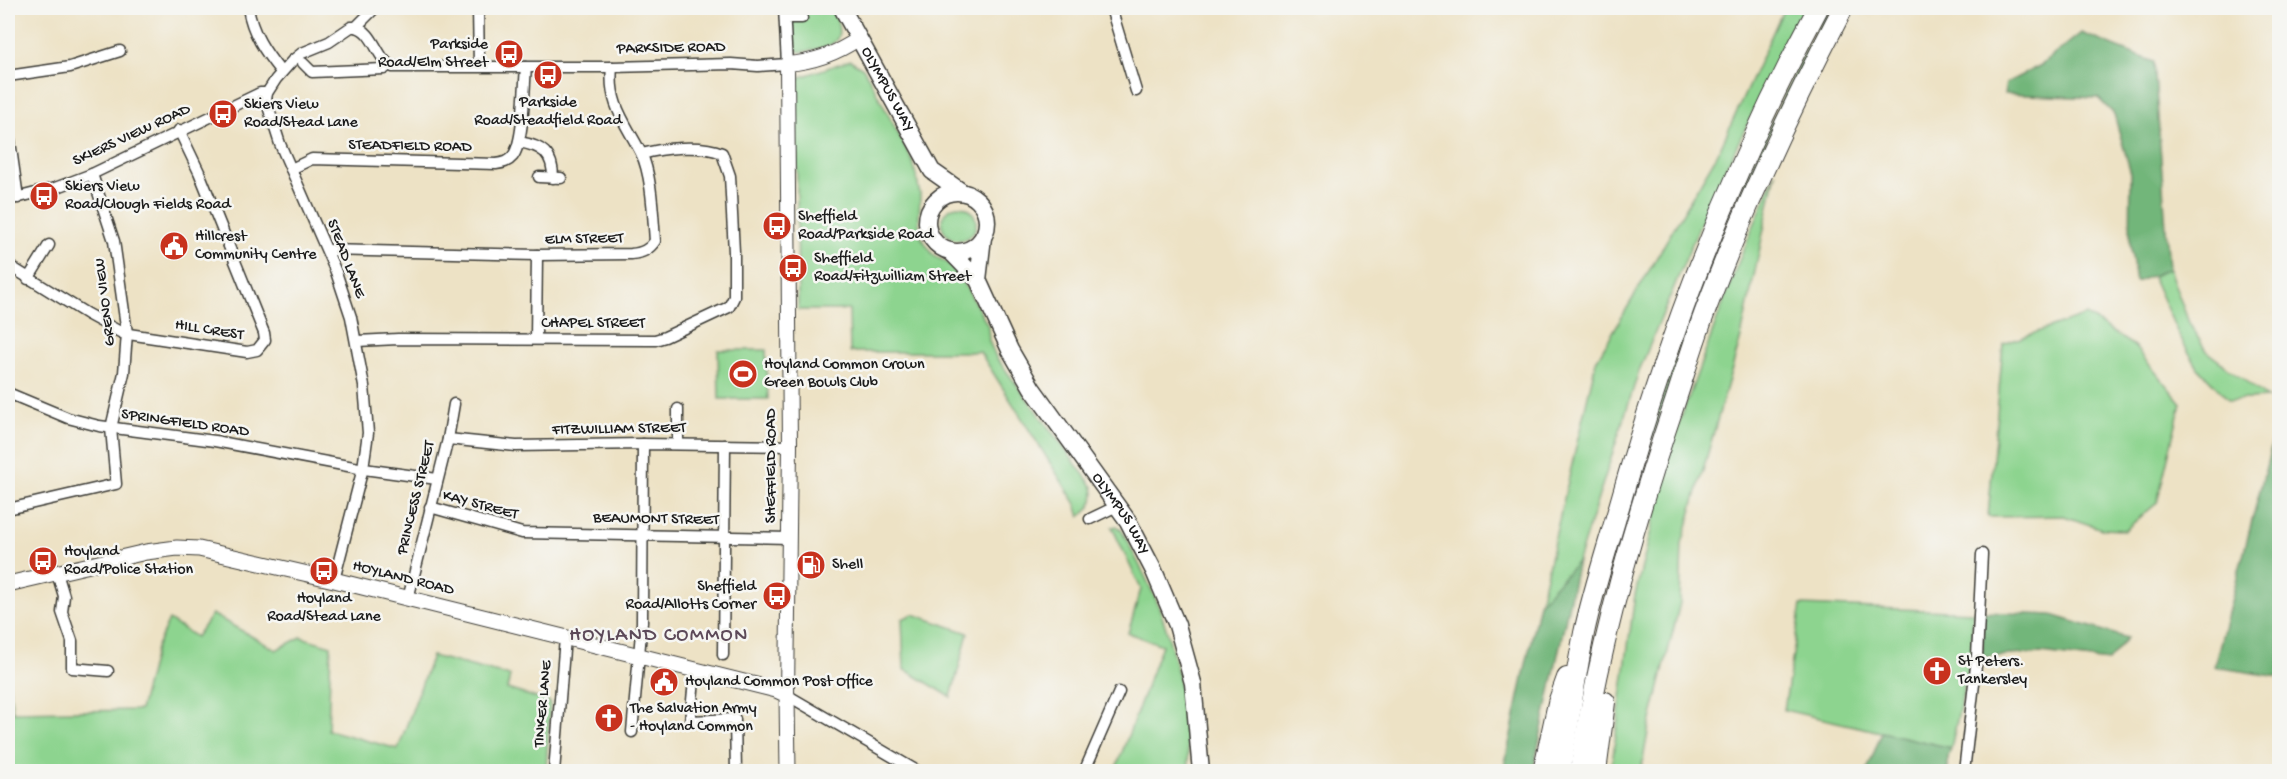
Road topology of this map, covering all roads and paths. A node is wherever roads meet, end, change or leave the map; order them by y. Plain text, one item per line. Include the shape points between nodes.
1 (248, 8) edge
2 (375, 8) edge
3 (478, 8) edge
4 (842, 8) edge
5 (1111, 8) edge
6 (1818, 8) edge
7 (1843, 8) edge
8 (784, 13) edge
9 (802, 18) dead end
10 (356, 27) junction
11 (858, 39) junction
12 (120, 51) dead end
13 (303, 63) dead end
14 (787, 64) junction
15 (389, 65) junction
16 (479, 66) junction
17 (526, 67) junction
18 (612, 67) junction
19 (281, 72) junction
20 (8, 76) edge
21 (1136, 91) dead end
22 (267, 93) junction
23 (8, 127) edge
24 (179, 130) junction
25 (519, 142) junction
26 (642, 154) junction
27 (291, 169) junction
28 (932, 171) junction
29 (92, 174) junction
30 (539, 177) dead end
31 (962, 192) junction
32 (13, 199) edge
33 (929, 210) junction
34 (983, 237) junction
35 (49, 245) dead end
36 (327, 250) junction
37 (950, 251) junction
38 (537, 255) junction
39 (8, 265) edge
40 (28, 279) junction
41 (978, 280) junction
42 (127, 333) junction
43 (536, 339) junction
44 (357, 341) junction
45 (8, 393) edge
46 (454, 404) dead end
47 (678, 409) dead end
48 (111, 428) junction
49 (448, 440) junction
50 (643, 444) junction
51 (678, 444) junction
52 (726, 445) junction
53 (790, 446) junction
54 (363, 468) junction
55 (437, 479) junction
56 (1117, 506) junction
57 (430, 507) junction
58 (8, 509) edge
59 (1090, 519) dead end
60 (522, 533) joint
61 (641, 534) junction
62 (723, 537) junction
63 (789, 538) junction
64 (1982, 554) dead end
65 (57, 573) junction
66 (334, 580) junction
67 (8, 585) edge
68 (408, 599) junction
69 (1608, 627) junction
70 (1584, 632) junction
71 (565, 638) junction
72 (723, 655) dead end
73 (639, 656) junction
74 (695, 670) junction
75 (108, 671) dead end
76 (1119, 692) dead end
77 (788, 695) junction
78 (632, 732) dead end
79 (554, 770) edge
80 (567, 771) edge
81 (735, 771) edge
82 (788, 771) edge
83 (919, 771) edge
84 (1084, 771) edge
85 (1201, 771) edge
86 (1543, 771) edge
87 (1560, 771) edge
88 (1580, 771) edge
89 (1596, 771) edge
90 (1964, 771) edge

1 - 19 street via 252,29
2 - 10 street
3 - 16 street
4 - 11 main road, OLYMPUS WAY
5 - 21 street
6 - 70 highway via 1762,119 1685,303 1646,416
7 - 69 highway via 1794,101 1706,309 1650,475
8 - 9 street, SHEFFIELD ROAD
8 - 14 street, SHEFFIELD ROAD
10 - 15 street via 367,33
10 - 19 street via 302,53
11 - 14 street, PARKSIDE ROAD via 829,56
11 - 28 main road, OLYMPUS WAY
12 - 20 street via 70,67
13 - 15 street, PARKSIDE ROAD via 312,72 384,69
14 - 18 street, PARKSIDE ROAD
14 - 53 street, SHEFFIELD ROAD
15 - 16 street, PARKSIDE ROAD
16 - 17 street, PARKSIDE ROAD
17 - 18 street, PARKSIDE ROAD
17 - 25 street
18 - 26 street, ELM STREET via 614,101
19 - 22 street
22 - 24 street, SKIERS VIEW ROAD
22 - 27 street, STEAD LANE via 267,107
23 - 32 street
24 - 29 street, SKIERS VIEW ROAD
24 - 42 street, HILL CREST via 204,182 265,340 257,350 247,352
25 - 27 street, STEADFIELD ROAD via 509,159 496,164 312,159
25 - 30 street via 546,153 557,178
26 - 38 street, ELM STREET via 653,211 655,241 650,248 631,254
26 - 43 street, CHAPEL STREET via 702,148 722,153 730,176 734,252 734,297 729,307 655,340
27 - 36 street, STEAD LANE
28 - 31 main road, OLYMPUS WAY
28 - 33 main road, OLYMPUS WAY
29 - 32 street, SKIERS VIEW ROAD
29 - 42 street, GRENO VIEW via 114,241
31 - 33 main road via 943,195
31 - 34 main road, OLYMPUS WAY via 984,209
33 - 37 main road, OLYMPUS WAY via 928,231 940,247
34 - 37 main road via 969,249
34 - 41 main road, OLYMPUS WAY
35 - 40 street
36 - 38 street, ELM STREET
36 - 44 street, STEAD LANE
37 - 41 main road, OLYMPUS WAY
38 - 43 street
39 - 40 street, HILL CREST
40 - 42 street, HILL CREST
41 - 56 main road, OLYMPUS WAY via 1032,388
42 - 48 street, GRENO VIEW via 124,373
43 - 44 street, CHAPEL STREET
44 - 54 street, STEAD LANE via 368,433
45 - 48 street, SPRINGFIELD ROAD via 68,417
46 - 49 street, PRINCESS STREET
47 - 51 street
48 - 54 street, SPRINGFIELD ROAD via 216,441
48 - 58 street, GRENO VIEW via 116,484
49 - 50 street, FITZWILLIAM STREET via 516,446
49 - 55 street, PRINCESS STREET
50 - 51 street, FITZWILLIAM STREET
50 - 61 street
51 - 52 street, FITZWILLIAM STREET
52 - 53 street, FITZWILLIAM STREET
52 - 62 street
53 - 63 street, SHEFFIELD ROAD
54 - 55 street, SPRINGFIELD ROAD
54 - 66 street, STEAD LANE
55 - 57 street, PRINCESS STREET
56 - 59 street
56 - 85 main road, OLYMPUS WAY via 1154,572 1177,625 1196,706
57 - 60 street, KAY STREET
57 - 68 street, PRINCESS STREET
60 - 61 street, BEAUMONT STREET
61 - 62 street, BEAUMONT STREET
61 - 73 street
62 - 63 street, BEAUMONT STREET
62 - 72 street
63 - 77 street, SHEFFIELD ROAD
64 - 90 street via 1977,657
65 - 66 main road, HOYLAND ROAD via 177,548 199,549
65 - 67 main road, HOYLAND ROAD
65 - 75 street via 64,596 62,612 72,641 72,668
66 - 68 main road, HOYLAND ROAD
68 - 71 main road, HOYLAND ROAD
69 - 88 highway
69 - 89 highway
70 - 86 highway via 1558,703
70 - 87 highway
71 - 73 main road, HOYLAND ROAD
71 - 79 street, TINKER LANE
73 - 74 main road, HOYLAND ROAD
73 - 78 street
74 - 77 main road, HOYLAND ROAD
74 - 81 street via 690,721 735,719
76 - 84 street
77 - 82 main road, SHEFFIELD ROAD
77 - 83 street
79 - 80 street

